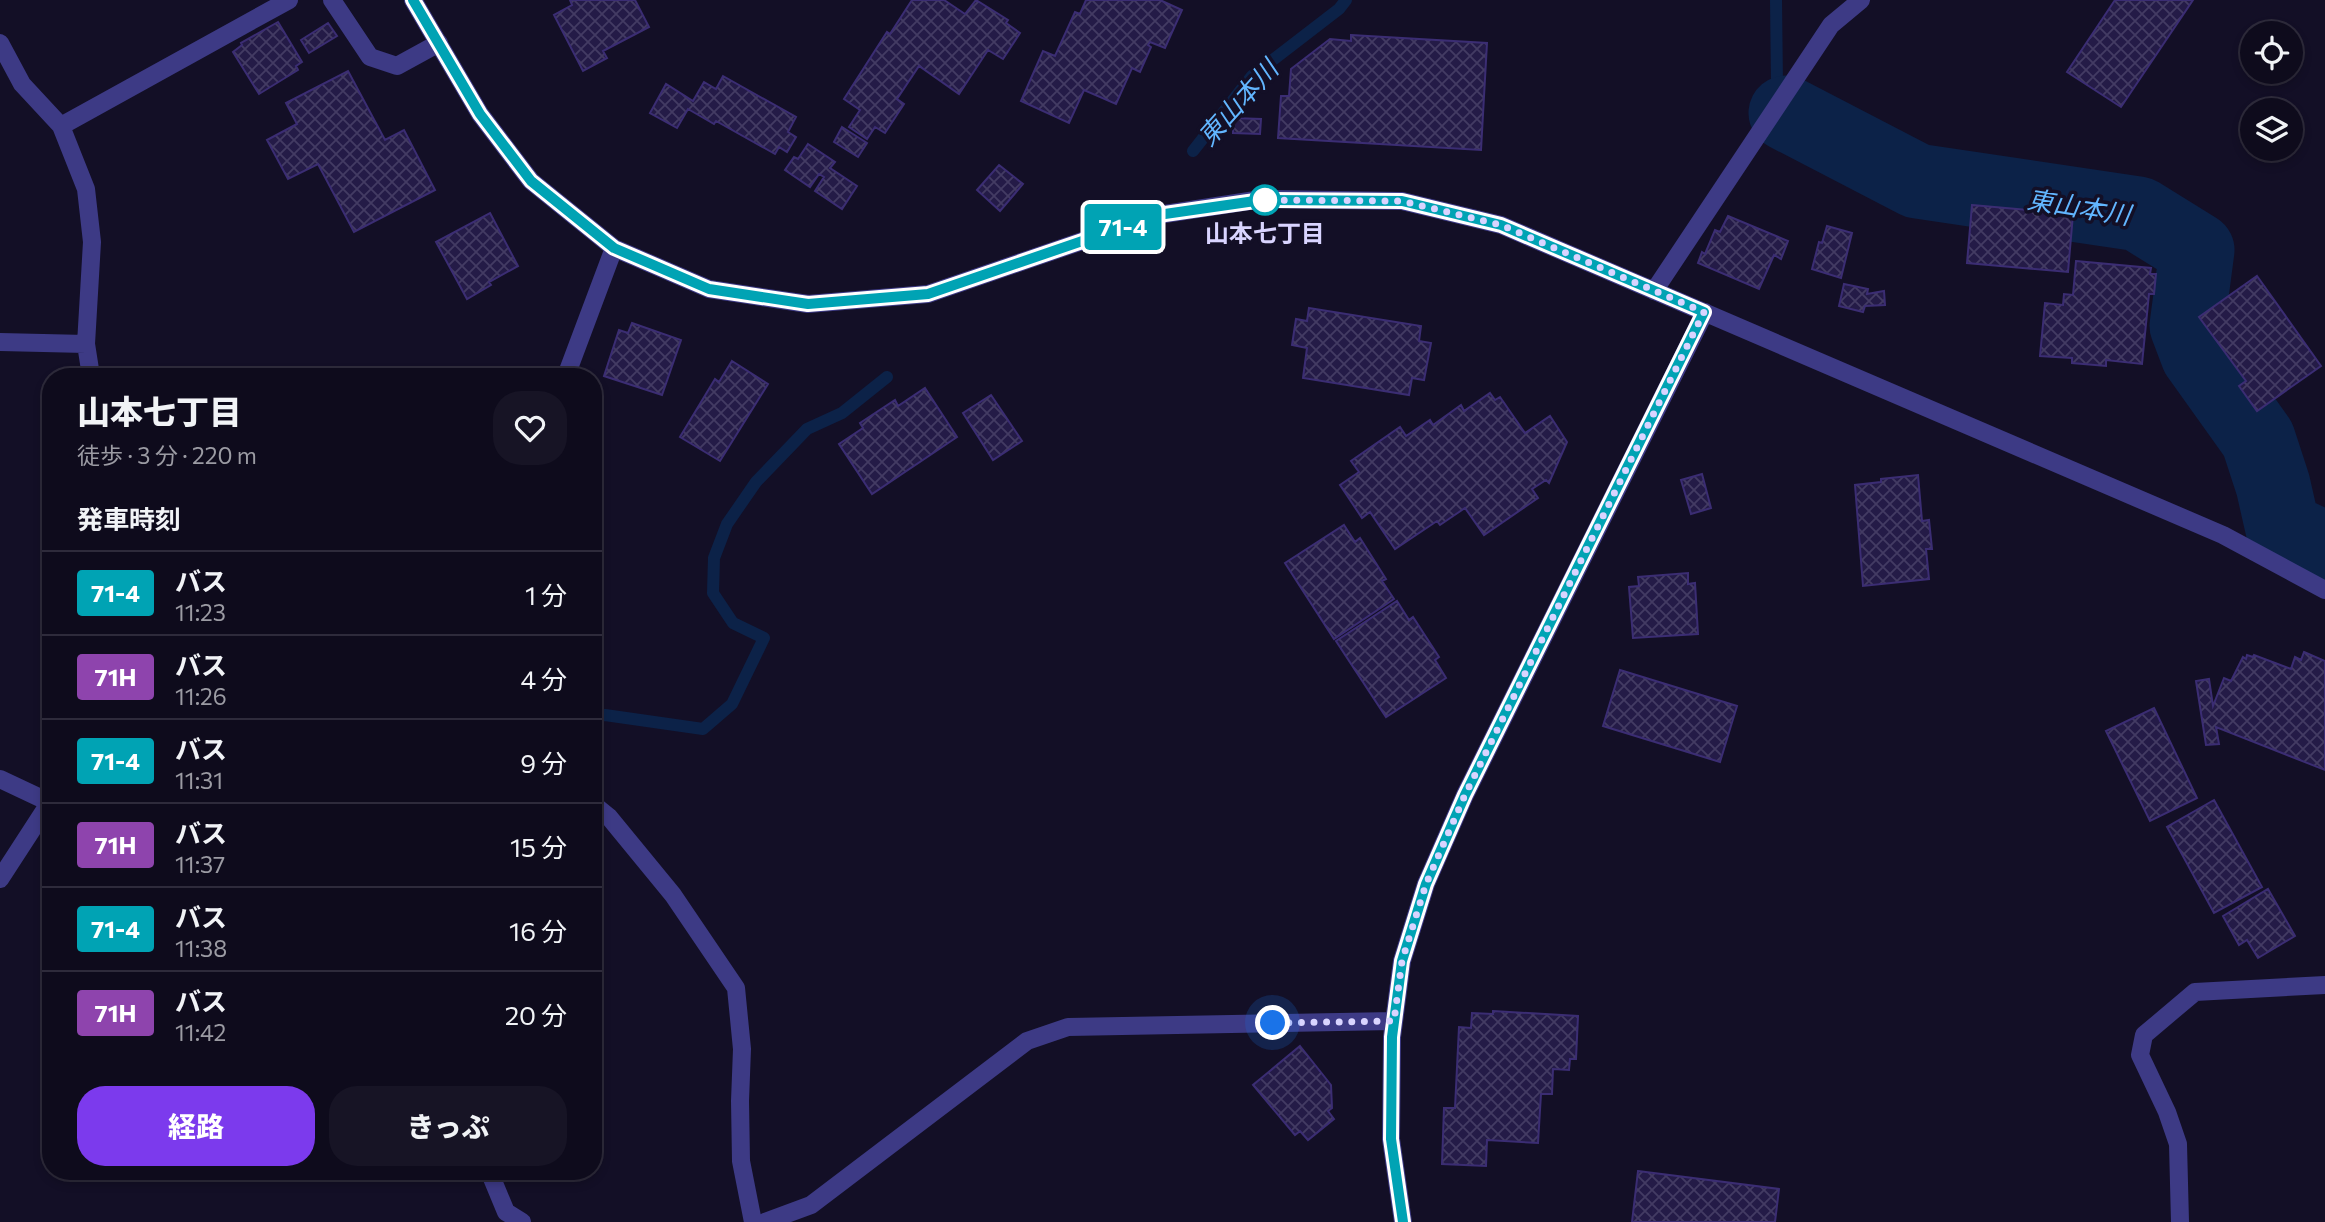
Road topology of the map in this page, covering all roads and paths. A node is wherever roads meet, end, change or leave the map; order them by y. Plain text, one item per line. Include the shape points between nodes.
1 (289, 0) edge
2 (332, 0) edge
3 (413, 0) edge
4 (1861, 0) edge
5 (0, 43) edge
6 (439, 43) junction
7 (61, 126) junction
8 (614, 248) junction
9 (1654, 291) junction
10 (1704, 312) junction
11 (0, 342) edge
12 (86, 344) junction
13 (90, 368) edge
14 (569, 368) edge
15 (2325, 590) edge
16 (0, 779) edge
17 (42, 799) edge
18 (602, 811) edge
19 (42, 815) edge
20 (0, 879) edge
21 (2325, 985) edge
22 (1394, 1021) junction
23 (493, 1180) edge
24 (522, 1222) edge
25 (753, 1222) edge
26 (765, 1222) edge
27 (1404, 1222) edge
28 (2180, 1222) edge

1 - 7 street
2 - 6 street via 370,57 397,66
3 - 6 street
4 - 9 street via 1831,25
5 - 7 street via 22,85
6 - 8 street via 480,114 531,181
7 - 12 street via 86,189 92,242
8 - 9 street via 709,289 808,304 928,294 1158,215 1262,200 1402,201 1501,225
8 - 14 street
9 - 10 street
10 - 15 street via 2222,535
10 - 22 street via 1465,795 1426,884 1402,961
11 - 12 street
12 - 13 street
16 - 17 street
18 - 25 street via 673,895 736,988 743,1049 741,1161
19 - 20 street
21 - 28 street via 2195,992 2144,1035 2140,1055 2178,1144
22 - 26 street via 1068,1027 1027,1041 811,1205
22 - 27 street via 1391,1139
23 - 24 street via 506,1212

